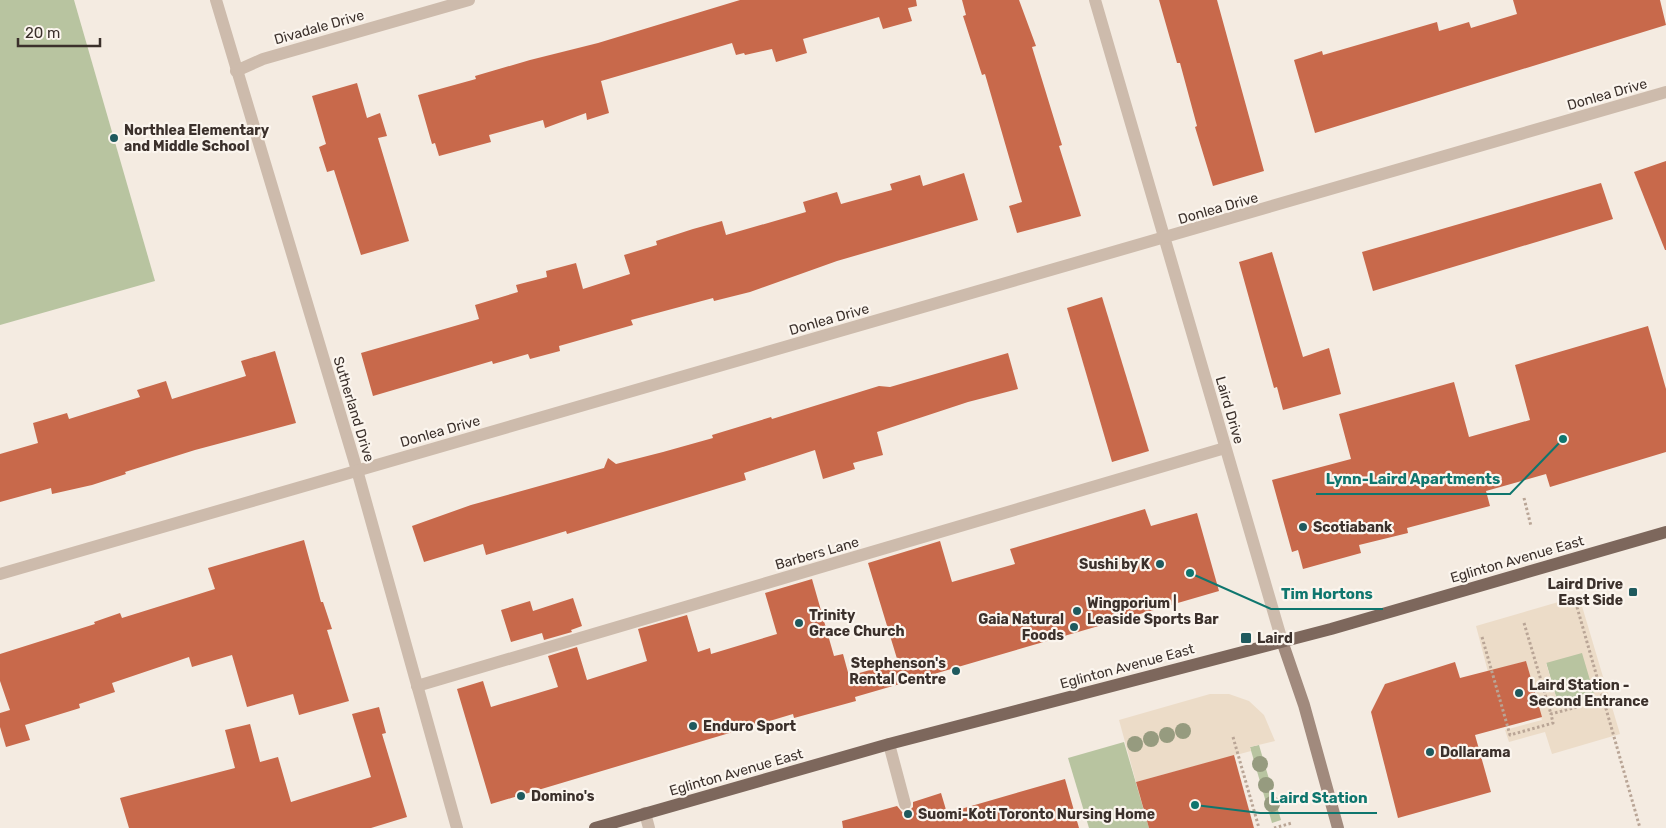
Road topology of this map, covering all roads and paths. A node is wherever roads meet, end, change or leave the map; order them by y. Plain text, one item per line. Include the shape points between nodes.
1 (216, 0) edge
2 (469, 0) edge
3 (1095, 0) edge
4 (236, 71) junction
5 (1666, 92) edge
6 (1165, 240) junction
7 (1225, 448) junction
8 (357, 470) junction
9 (1524, 498) dead end
10 (1531, 526) dead end
11 (1666, 532) edge
12 (0, 574) edge
13 (1576, 607) dead end
14 (1524, 624) dead end
15 (1482, 637) dead end
16 (1282, 641) junction
17 (417, 686) junction
18 (1603, 700) junction
19 (1550, 714) junction
20 (1233, 737) dead end
21 (889, 744) junction
22 (905, 804) dead end
23 (645, 813) junction
24 (1292, 823) dead end
25 (457, 828) edge
26 (595, 828) edge
27 (649, 828) edge
28 (1259, 828) edge
29 (1274, 828) edge
30 (1338, 828) edge
31 (1640, 828) edge

1 - 4 street, Sutherland Drive
2 - 4 street, Divadale Drive via 263,59
3 - 6 street, Laird Drive
4 - 8 street, Sutherland Drive
5 - 6 street, Donlea Drive
6 - 7 street, Laird Drive
6 - 8 street, Donlea Drive
7 - 16 street, Laird Drive
7 - 17 street, Barbers Lane
8 - 12 street, Donlea Drive
8 - 17 street, Sutherland Drive
9 - 10 path
11 - 16 main road, Eglinton Avenue East
13 - 18 path
14 - 19 path
15 - 19 path via 1510,734 1553,723
16 - 21 main road, Eglinton Avenue East
16 - 30 main road, Laird Drive via 1304,705
17 - 25 street, Sutherland Drive
18 - 19 path
18 - 31 path
20 - 28 path
21 - 22 street
21 - 23 main road, Eglinton Avenue East
23 - 26 main road, Eglinton Avenue East
23 - 27 street
24 - 29 path

